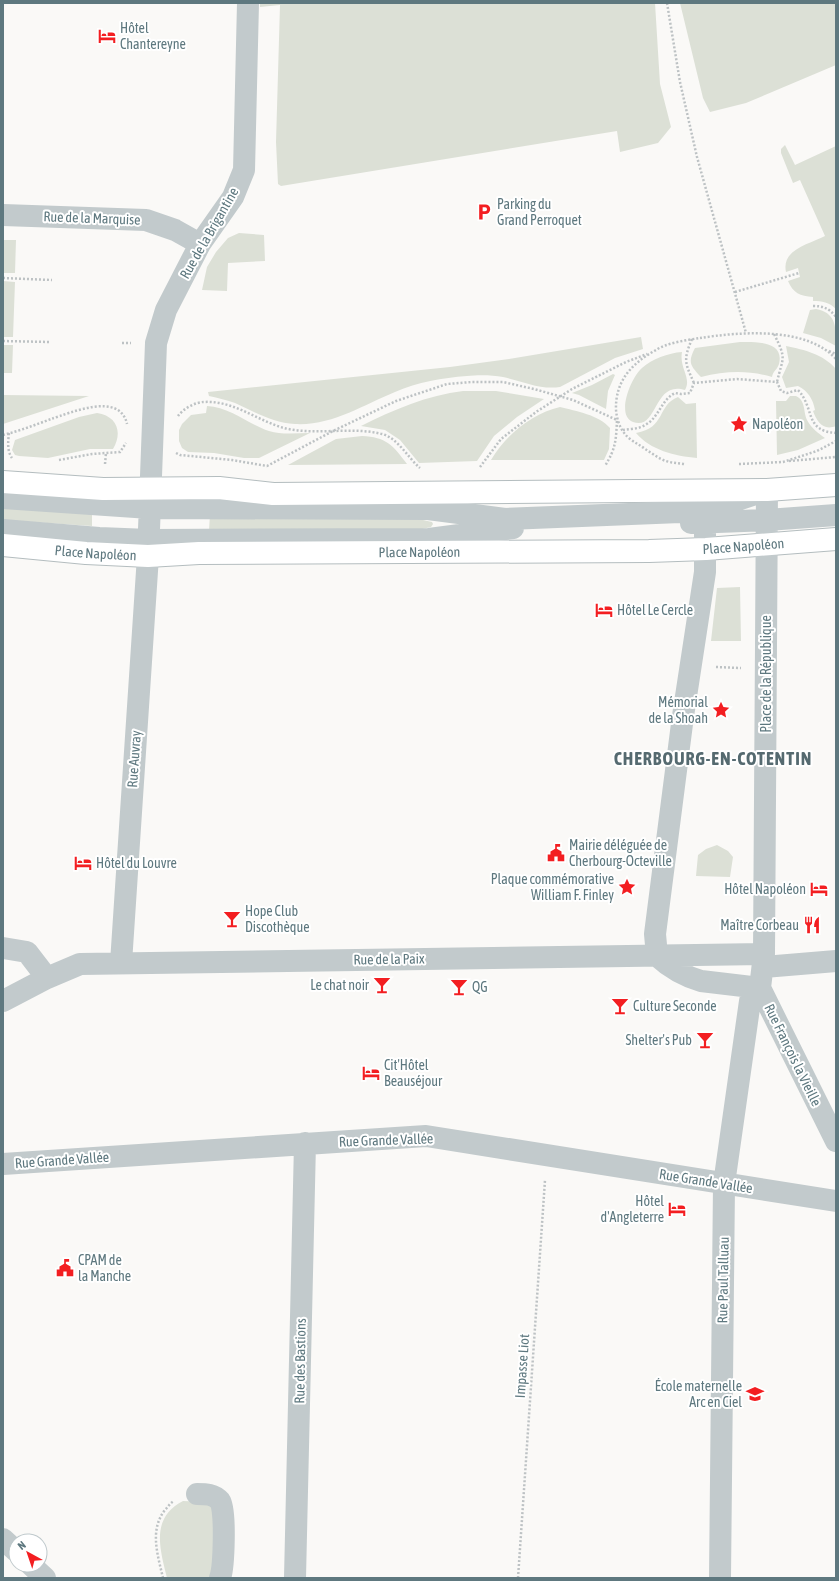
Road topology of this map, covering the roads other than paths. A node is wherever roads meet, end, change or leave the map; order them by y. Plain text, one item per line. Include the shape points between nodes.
1 (248, 3) edge
2 (3, 215) edge
3 (200, 244) junction
4 (3, 482) edge
5 (836, 485) edge
6 (706, 489) junction
7 (767, 490) junction
8 (3, 498) edge
9 (151, 498) junction
10 (836, 515) edge
11 (705, 516) junction
12 (767, 520) junction
13 (3, 530) edge
14 (836, 539) edge
15 (3, 545) edge
16 (766, 545) junction
17 (148, 548) junction
18 (706, 549) junction
19 (3, 948) edge
20 (657, 956) junction
21 (836, 961) edge
22 (121, 963) junction
23 (763, 970) junction
24 (47, 978) junction
25 (3, 1001) edge
26 (836, 1141) edge
27 (305, 1143) junction
28 (3, 1164) edge
29 (724, 1184) junction
30 (836, 1201) edge
31 (198, 1494) road end
32 (220, 1578) edge
33 (295, 1578) edge
34 (720, 1578) edge

1 - 3 street, Rue de la Brigantine via 244,170 233,197
2 - 3 street, Rue de la Marquise via 146,220 175,230
3 - 9 street, Rue de la Brigantine via 166,310 156,343
4 - 9 main road via 103,489
5 - 7 main road
6 - 7 main road
6 - 9 main road via 273,494 219,488
6 - 11 street
7 - 11 street
7 - 12 street, Place de la République
8 - 9 street
9 - 11 street via 428,509 505,519
9 - 17 street, Rue de la Brigantine
10 - 12 street
11 - 12 street
11 - 17 street via 504,529 429,539
11 - 18 street
12 - 16 street, Place de la République
13 - 17 street via 99,538
14 - 16 main road, Place Napoléon
15 - 17 main road, Place Napoléon via 86,553
16 - 18 main road, Place Napoléon
16 - 23 street, Place de la République
17 - 18 main road, Place Napoléon via 199,553
17 - 22 street, Rue Auvray
18 - 20 street via 655,934
19 - 24 street via 27,952
20 - 22 street, Rue de la Paix
20 - 23 street
20 - 23 street via 672,968 708,982
21 - 23 street
22 - 24 street, Rue de la Paix via 80,964
23 - 26 street, Rue François la Vieille
23 - 29 street, Rue Paul Talluau via 750,1002
24 - 25 street, Rue de la Paix
27 - 28 street, Rue Grande Vallée
27 - 29 street, Rue Grande Vallée via 426,1136
27 - 33 street, Rue des Bastions
29 - 30 street, Rue Grande Vallée
29 - 34 street, Rue Paul Talluau
31 - 32 street via 210,1494 220,1501 223,1509 224,1537

